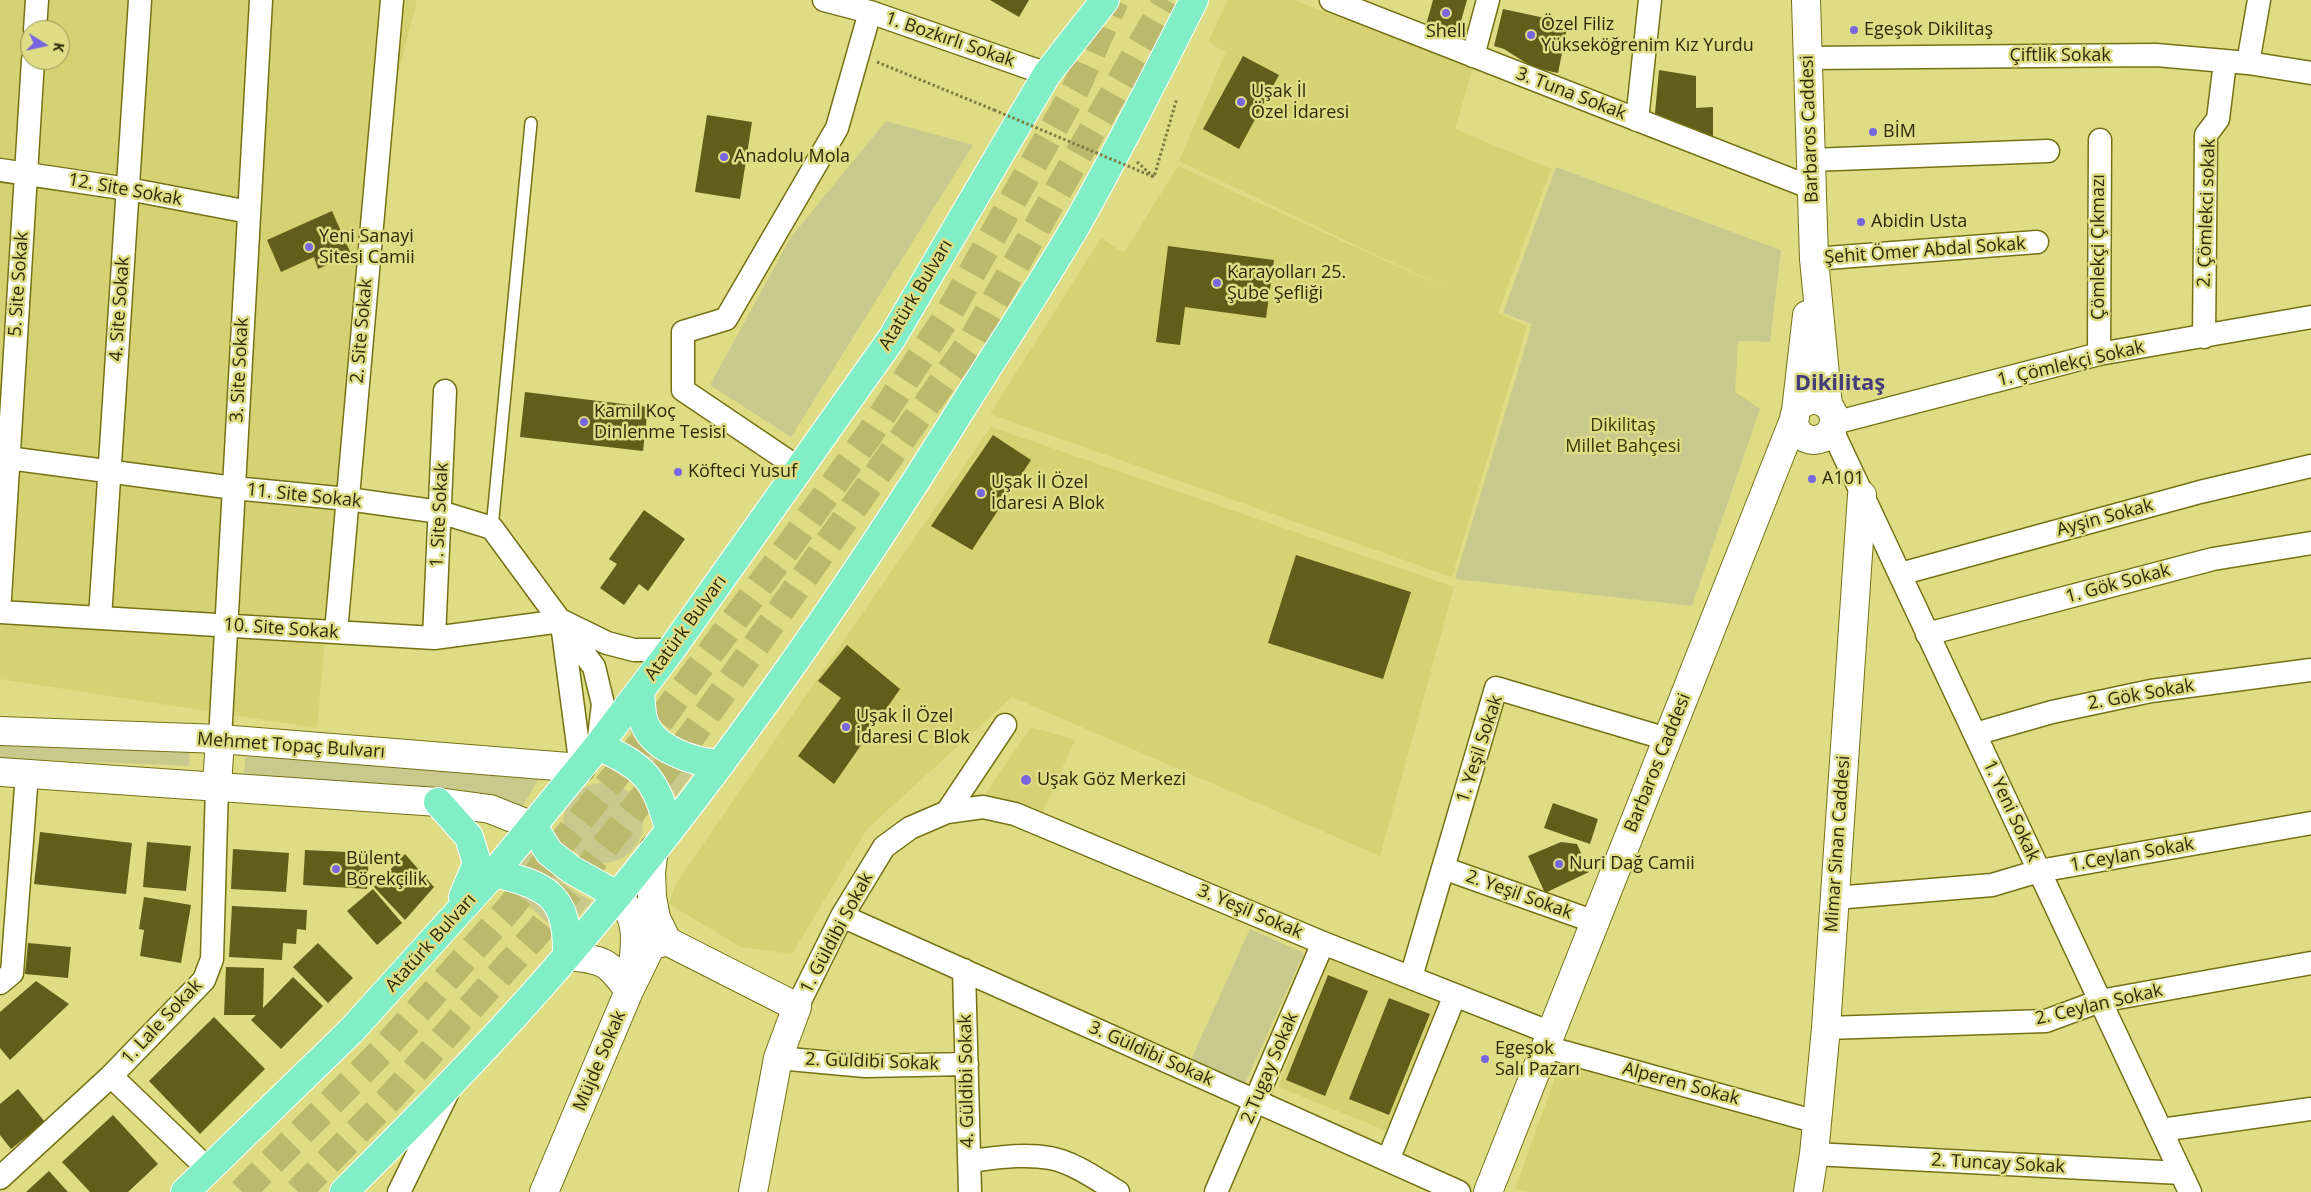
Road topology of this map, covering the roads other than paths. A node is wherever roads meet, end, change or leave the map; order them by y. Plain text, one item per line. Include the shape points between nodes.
1 (37, 0) edge
2 (140, 0) edge
3 (261, 0) edge
4 (392, 0) edge
5 (824, 0) edge
6 (1105, 0) edge
7 (1194, 0) edge
8 (1331, 0) edge
9 (1488, 0) edge
10 (1650, 0) edge
11 (1806, 0) edge
12 (2259, 0) edge
13 (870, 12) junction
14 (36, 20) edge
15 (1473, 56) junction
16 (1808, 58) junction
17 (2225, 62) junction
18 (2248, 63) junction
19 (32, 70) edge
20 (2311, 73) edge
21 (1047, 74) junction
22 (1638, 120) junction
23 (531, 123) dead end
24 (2100, 140) dead end
25 (2048, 151) dead end
26 (1811, 160) junction
27 (0, 170) edge
28 (26, 174) junction
29 (1812, 188) junction
30 (128, 189) junction
31 (249, 212) junction
32 (2037, 242) dead end
33 (1814, 259) junction
34 (2311, 317) edge
35 (2204, 337) junction
36 (2098, 354) junction
37 (445, 391) dead end
38 (1795, 414) junction
39 (1831, 420) junction
40 (4, 457) edge
41 (2311, 466) edge
42 (800, 469) junction
43 (110, 472) junction
44 (234, 488) junction
45 (1862, 495) junction
46 (348, 499) junction
47 (440, 512) junction
48 (492, 528) junction
49 (2311, 543) edge
50 (1900, 574) junction
51 (0, 598) edge
52 (0, 612) edge
53 (100, 618) junction
54 (561, 621) junction
55 (226, 626) junction
56 (336, 632) junction
57 (1927, 634) junction
58 (434, 638) junction
59 (671, 650) junction
60 (2311, 670) edge
61 (640, 692) junction
62 (1005, 724) dead end
63 (0, 731) edge
64 (1975, 734) junction
65 (220, 739) junction
66 (1667, 739) junction
67 (598, 746) junction
68 (720, 764) junction
69 (581, 768) junction
70 (0, 772) edge
71 (27, 774) junction
72 (217, 786) junction
73 (438, 802) junction
74 (947, 812) junction
75 (2311, 823) edge
76 (534, 826) junction
77 (662, 839) junction
78 (1443, 868) junction
79 (2039, 871) junction
80 (494, 873) junction
81 (617, 895) junction
82 (1835, 898) junction
83 (842, 916) junction
84 (453, 920) junction
85 (1595, 922) junction
86 (668, 941) junction
87 (1323, 943) junction
88 (567, 956) junction
89 (2311, 964) edge
90 (964, 970) junction
91 (1411, 977) junction
92 (0, 983) edge
93 (629, 992) junction
94 (1455, 995) junction
95 (2100, 1001) junction
96 (797, 1007) junction
97 (1826, 1028) junction
98 (1548, 1040) junction
99 (778, 1058) junction
100 (967, 1064) junction
101 (111, 1076) junction
102 (451, 1086) junction
103 (1256, 1100) junction
104 (2311, 1109) edge
105 (1817, 1122) junction
106 (2161, 1130) junction
107 (1814, 1154) junction
108 (1388, 1160) junction
109 (969, 1161) junction
110 (209, 1170) junction
111 (0, 1178) edge
112 (2185, 1183) edge
113 (185, 1192) edge
114 (344, 1192) edge
115 (399, 1192) edge
116 (544, 1192) edge
117 (753, 1192) edge
118 (970, 1192) edge
119 (1118, 1192) edge
120 (1216, 1192) edge
121 (1460, 1192) edge
122 (1488, 1192) edge
123 (1808, 1192) edge

1 - 14 street
2 - 30 street, 4. Site Sokak
3 - 31 street, 3. Site Sokak
4 - 46 street, 2. Site Sokak
5 - 13 street, 1. Bozkırlı Sokak
6 - 21 highway, Atatürk Bulvarı
7 - 68 highway via 1119,147 1041,282 896,515 803,652
8 - 15 street, 3. Tuna Sokak
9 - 15 street
10 - 22 street
11 - 16 street, Barbaros Caddesi
12 - 18 street
13 - 21 street, 1. Bozkırlı Sokak
13 - 42 street via 837,128 726,319 683,332 683,390
15 - 22 street, 3. Tuna Sokak
16 - 17 street, Çiftlik Sokak via 2156,56
16 - 26 street, Barbaros Caddesi
17 - 18 street, Çiftlik Sokak
17 - 35 street, 2. Çömlekci sokak via 2218,119 2206,135
18 - 20 street, Çiftlik Sokak
19 - 28 street, 5. Site Sokak
21 - 42 highway, Atatürk Bulvarı via 892,338
22 - 29 street, 3. Tuna Sokak
23 - 48 lane
24 - 36 street, Çömlekçi Çıkmazı
25 - 26 street
26 - 29 street, Barbaros Caddesi
27 - 28 street, 12. Site Sokak
28 - 30 street, 12. Site Sokak
28 - 40 street, 5. Site Sokak
29 - 33 street, Barbaros Caddesi
30 - 31 street, 12. Site Sokak
30 - 43 street, 4. Site Sokak
31 - 44 street, 3. Site Sokak
32 - 33 street, Şehit Ömer Abdal Sokak
33 - 38 street, Barbaros Caddesi
33 - 39 street
34 - 35 street, 1. Çömlekçi Sokak
35 - 36 street, 1. Çömlekçi Sokak
36 - 39 street, 1. Çömlekçi Sokak
37 - 47 street, 1. Site Sokak
38 - 39 street via 1798,432 1812,440 1820,440
38 - 66 street, Barbaros Caddesi
39 - 45 street, 1. Yeni Sokak
40 - 43 street, 11. Site Sokak
40 - 51 street, 5. Site Sokak
41 - 50 street, Ayşin Sokak via 2200,492
42 - 59 highway, Atatürk Bulvarı
43 - 44 street, 11. Site Sokak
43 - 53 street, 4. Site Sokak
44 - 46 street, 11. Site Sokak
44 - 55 street, 3. Site Sokak
45 - 50 street, 1. Yeni Sokak
45 - 82 street, Mimar Sinan Caddesi
46 - 47 street, 11. Site Sokak
46 - 56 street, 2. Site Sokak
47 - 48 street, 11. Site Sokak
47 - 58 street, 1. Site Sokak
48 - 54 street
49 - 57 street, 1. Gök Sokak via 2213,559
50 - 57 street, 1. Yeni Sokak
52 - 53 street, 10. Site Sokak
53 - 55 street, 10. Site Sokak
54 - 58 street, 10. Site Sokak
54 - 59 street via 607,643 634,650
54 - 67 street via 594,668 603,704
54 - 69 street
55 - 56 street, 10. Site Sokak
55 - 65 street, 3. Site Sokak
56 - 58 street, 10. Site Sokak
57 - 64 street, 1. Yeni Sokak
59 - 61 highway, Atatürk Bulvarı
60 - 64 street, 2. Gök Sokak via 2151,690 2052,712
61 - 67 highway, Atatürk Bulvarı
61 - 68 highway via 643,720 666,748 687,758
62 - 74 street
63 - 65 street, Mehmet Topaç Bulvarı
64 - 79 street, 1. Yeni Sokak
65 - 69 street, Mehmet Topaç Bulvarı
65 - 72 street
66 - 78 street, 1. Yeşil Sokak via 1496,688
66 - 85 street, Barbaros Caddesi
67 - 69 highway, Atatürk Bulvarı
67 - 77 highway via 624,758 647,775 661,800
68 - 77 highway
69 - 76 highway, Atatürk Bulvarı
70 - 71 street
71 - 72 street
71 - 92 street via 12,973
72 - 73 street
72 - 101 street, 1. Lale Sokak via 212,959 204,980
73 - 76 street via 490,809
73 - 84 highway via 469,837 477,863
74 - 83 street, 1. Güldibi Sokak via 910,828 884,847
74 - 87 street, 3. Yeşil Sokak via 983,807 1015,814
75 - 79 street, 1.Ceylan Sokak
76 - 80 highway, Atatürk Bulvarı
76 - 81 highway via 549,852 594,884
77 - 81 highway
77 - 86 street via 651,872 652,897 656,918
78 - 85 street, 2. Yeşil Sokak
78 - 91 street, 1. Yeşil Sokak
79 - 82 street, 1.Ceylan Sokak via 1992,885
79 - 95 street, 1. Yeni Sokak
80 - 84 highway, Atatürk Bulvarı
80 - 88 highway via 538,887 552,897 562,911 567,931
81 - 88 highway
81 - 93 street via 628,906 636,934
82 - 97 street, Mimar Sinan Caddesi
83 - 90 street, 3. Güldibi Sokak
83 - 96 street, 1. Güldibi Sokak
84 - 110 highway, Atatürk Bulvarı via 351,1031
85 - 98 street, Barbaros Caddesi
86 - 93 street, Müjde Sokak via 651,946
86 - 96 street
87 - 91 street, 3. Yeşil Sokak
87 - 103 street, 2.Tugay Sokak
88 - 93 street via 609,965
88 - 102 highway
89 - 95 street, 2. Ceylan Sokak
90 - 100 street, 4. Güldibi Sokak
90 - 103 street, 3. Güldibi Sokak
91 - 94 street, 3. Yeşil Sokak
93 - 116 street, Müjde Sokak
94 - 98 street, 3. Yeşil Sokak
94 - 108 street
95 - 97 street, 2. Ceylan Sokak via 2046,1021
95 - 106 street, 1. Yeni Sokak
96 - 99 street, 1. Güldibi Sokak
97 - 105 street, Mimar Sinan Caddesi
98 - 105 street, Alperen Sokak
98 - 122 street, Barbaros Caddesi
99 - 100 street, 2. Güldibi Sokak via 865,1066
99 - 117 street, 1. Güldibi Sokak
100 - 109 street, 4. Güldibi Sokak
101 - 110 street
101 - 111 street, 1. Lale Sokak
102 - 114 highway
102 - 115 street
103 - 108 street, 3. Güldibi Sokak
103 - 120 street, 2.Tugay Sokak
104 - 106 street
105 - 107 street, Mimar Sinan Caddesi
106 - 112 street, 1. Yeni Sokak
107 - 112 street, 2. Tuncay Sokak
107 - 123 street, Mimar Sinan Caddesi
108 - 121 street, 3. Güldibi Sokak
109 - 118 street, 4. Güldibi Sokak
109 - 119 street via 1009,1156 1050,1158
110 - 113 highway, Atatürk Bulvarı

